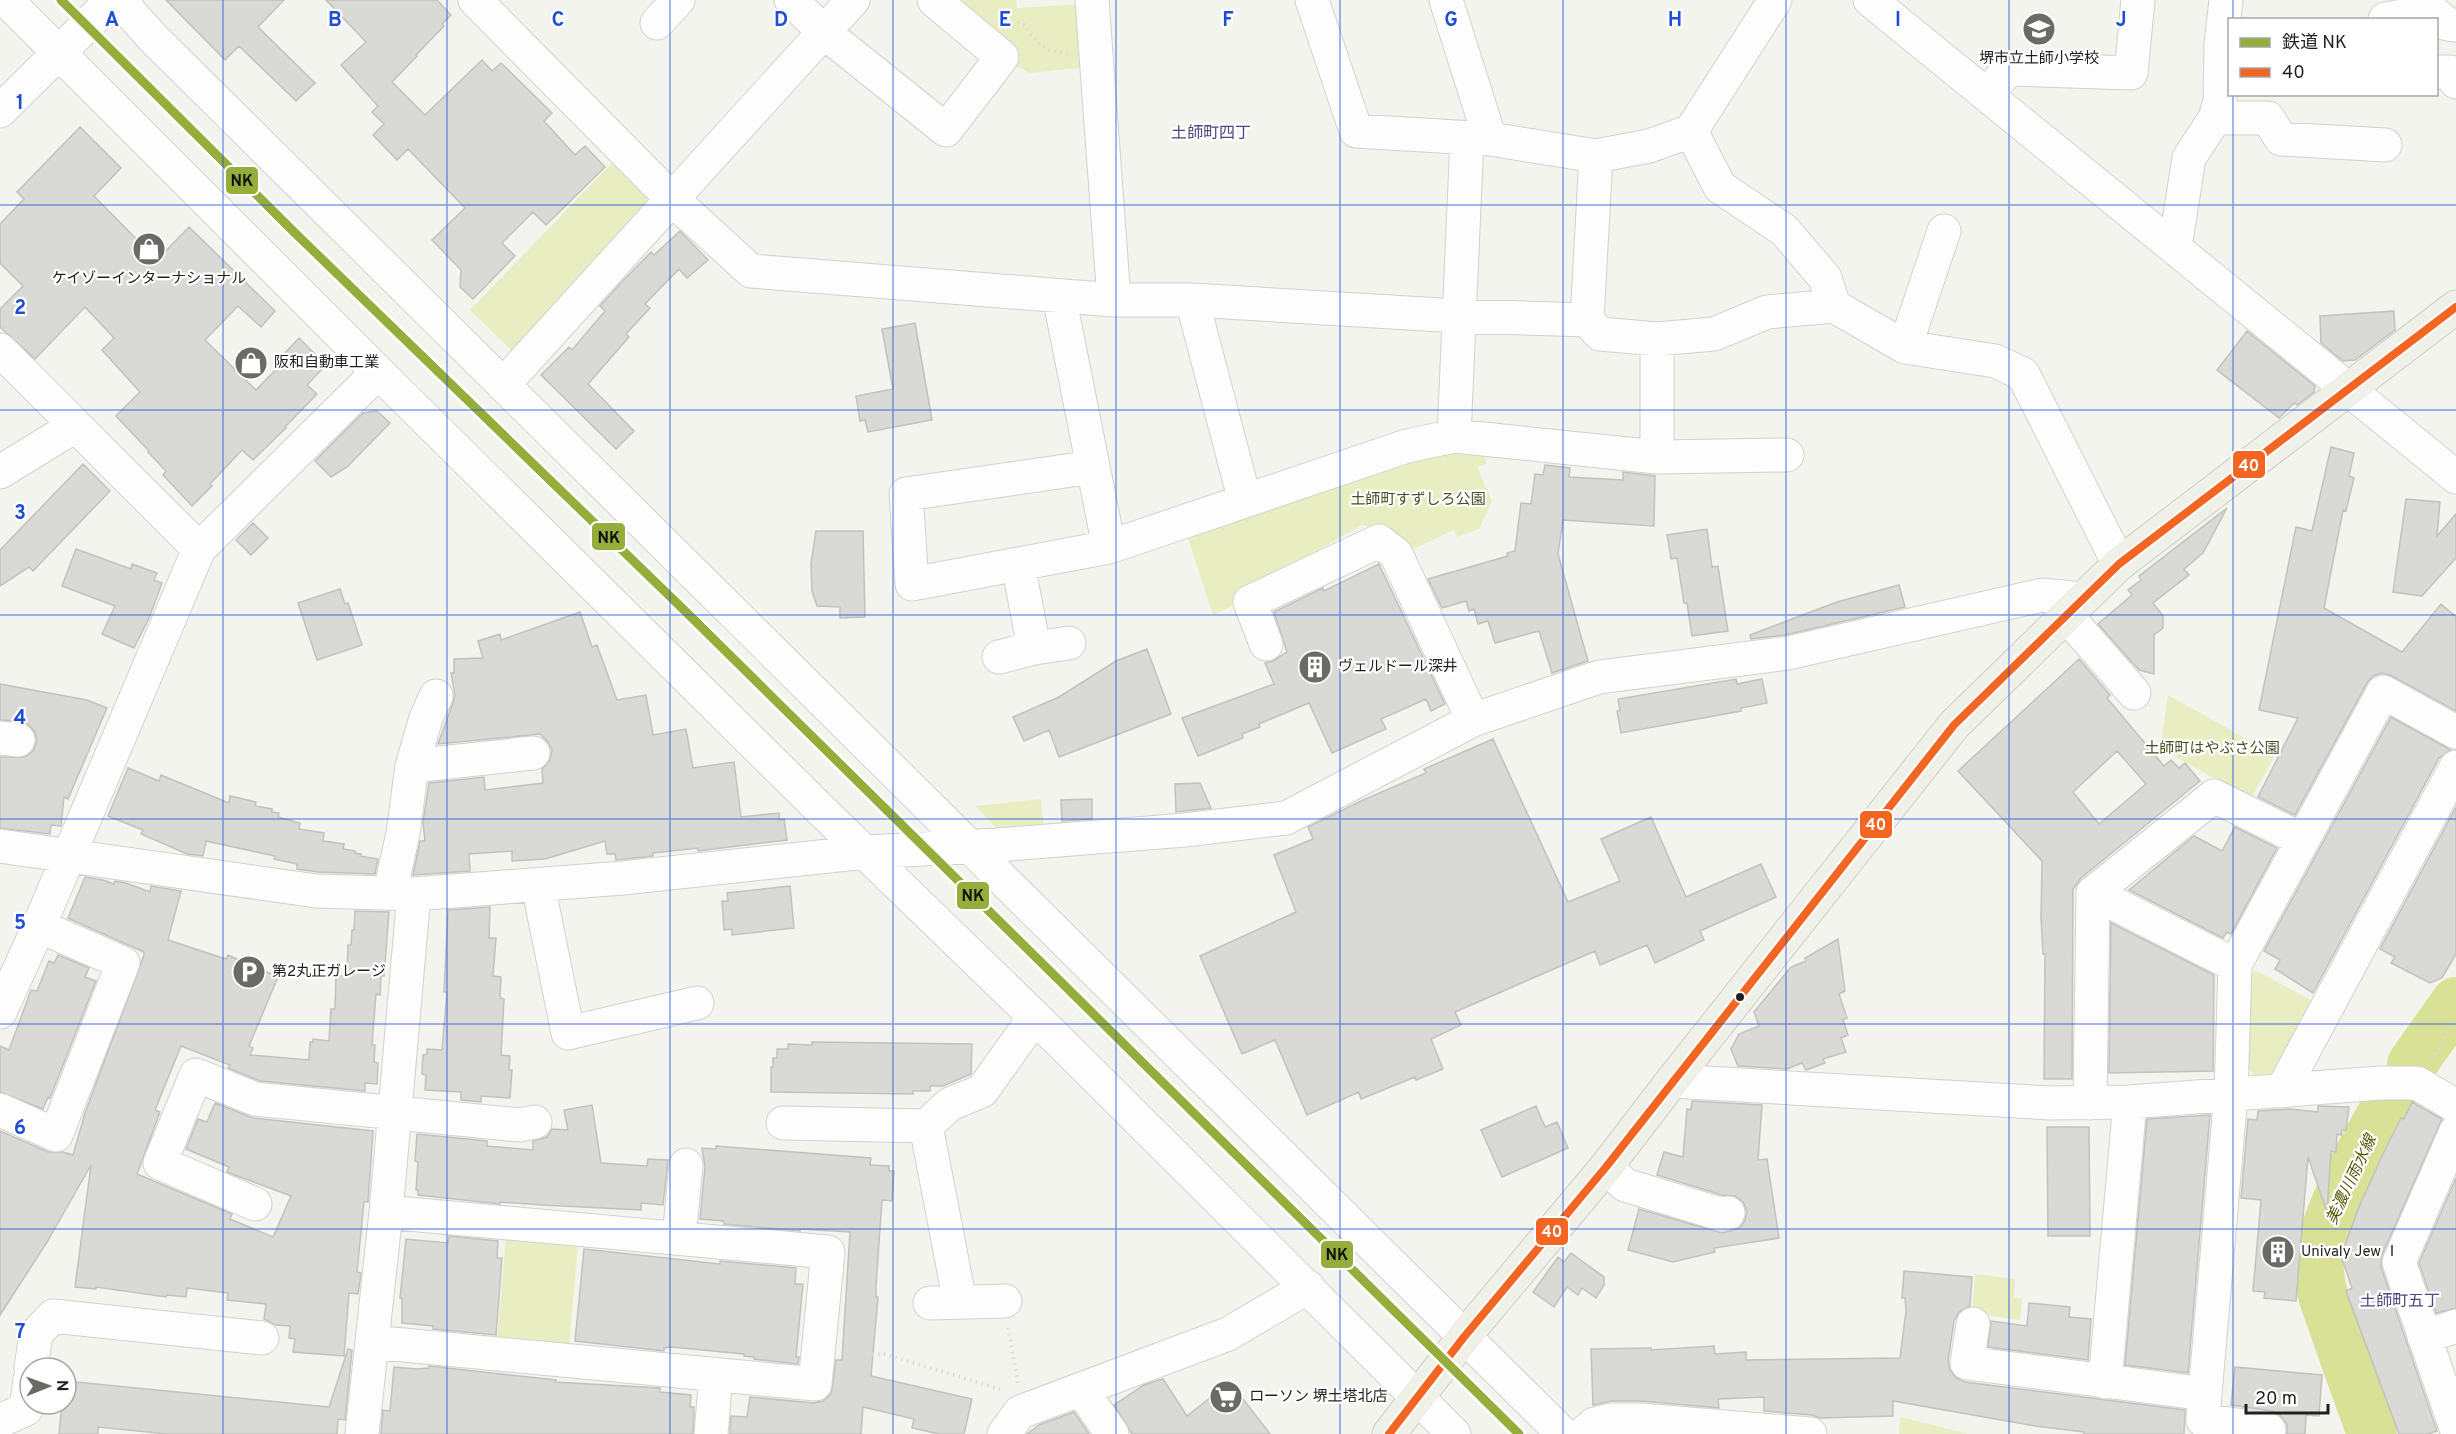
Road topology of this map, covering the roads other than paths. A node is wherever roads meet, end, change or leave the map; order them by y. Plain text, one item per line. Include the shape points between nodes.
1 (6, 0) edge
2 (112, 0) edge
3 (118, 0) edge
4 (475, 0) edge
5 (791, 0) edge
6 (853, 0) edge
7 (934, 0) edge
8 (1092, 0) edge
9 (1312, 0) edge
10 (1446, 0) edge
11 (1775, 0) edge
12 (1870, 0) edge
13 (2138, 0) edge
14 (2226, 0) edge
15 (2391, 18) edge
16 (2456, 25) edge
17 (825, 33) junction
18 (58, 51) junction
19 (2438, 72) edge
20 (2456, 82) edge
21 (1988, 94) junction
22 (0, 111) edge
23 (2215, 118) junction
24 (1690, 131) junction
25 (1479, 138) junction
26 (2385, 145) dead end
27 (1596, 156) junction
28 (672, 199) junction
29 (1944, 231) dead end
30 (2175, 247) junction
31 (1059, 296) junction
32 (1114, 300) junction
33 (1192, 300) junction
34 (1834, 306) junction
35 (2456, 307) edge
36 (1458, 316) junction
37 (1587, 320) junction
38 (1657, 339) junction
39 (1905, 346) junction
40 (0, 350) edge
41 (378, 372) junction
42 (503, 385) junction
43 (2349, 390) junction
44 (75, 426) junction
45 (1454, 436) junction
46 (1787, 455) dead end
47 (1657, 457) junction
48 (1093, 466) junction
49 (0, 472) edge
50 (2456, 477) edge
51 (1245, 501) junction
52 (1109, 547) junction
53 (199, 549) junction
54 (1018, 564) junction
55 (2118, 564) junction
56 (2074, 607) junction
57 (1069, 643) dead end
58 (1266, 644) dead end
59 (1034, 648) junction
60 (999, 657) dead end
61 (2134, 693) dead end
62 (436, 696) dead end
63 (1473, 720) junction
64 (2456, 732) edge
65 (533, 753) dead end
66 (411, 766) junction
67 (2456, 766) edge
68 (2302, 840) junction
69 (0, 846) edge
70 (972, 847) junction
71 (866, 852) junction
72 (68, 854) junction
73 (538, 885) junction
74 (402, 893) junction
75 (2093, 893) junction
76 (39, 926) junction
77 (2235, 965) junction
78 (697, 1003) dead end
79 (0, 1012) edge
80 (1035, 1017) junction
81 (1672, 1081) junction
82 (2282, 1091) junction
83 (2231, 1094) junction
84 (2130, 1102) junction
85 (2090, 1103) junction
86 (2456, 1106) edge
87 (0, 1110) edge
88 (393, 1112) junction
89 (535, 1122) dead end
90 (783, 1123) dead end
91 (926, 1126) junction
92 (2456, 1131) edge
93 (686, 1165) dead end
94 (1606, 1167) junction
95 (255, 1204) dead end
96 (386, 1212) junction
97 (1728, 1213) dead end
98 (679, 1238) junction
99 (1308, 1287) junction
100 (1005, 1301) road end
101 (1973, 1324) dead end
102 (2456, 1326) edge
103 (1464, 1337) junction
104 (2424, 1337) junction
105 (262, 1338) dead end
106 (372, 1342) junction
107 (33, 1356) edge
108 (717, 1375) junction
109 (2105, 1382) junction
110 (1081, 1389) junction
111 (2205, 1394) junction
112 (1417, 1398) junction
113 (18, 1412) edge
114 (0, 1420) edge
115 (2456, 1428) edge
116 (2269, 1430) dead end
117 (362, 1434) edge
118 (711, 1434) edge
119 (1004, 1434) edge
120 (1113, 1434) edge
121 (1389, 1434) edge
122 (1454, 1434) edge
123 (1563, 1434) edge
124 (1583, 1434) edge
125 (1810, 1434) edge

1 - 18 street
2 - 18 street
3 - 42 street
4 - 28 street
5 - 17 street
6 - 17 street
7 - 17 street via 1002,57 946,130
8 - 32 street
9 - 25 street via 1356,131
10 - 25 street
11 - 24 street
12 - 21 street
13 - 21 street via 2132,73 2008,69
14 - 23 street via 2220,100
15 - 16 street via 2432,11 2446,24
17 - 28 street
18 - 22 street
18 - 41 street
19 - 20 street via 2450,72
21 - 30 street
23 - 26 street via 2268,118 2281,139
23 - 30 street via 2189,158
24 - 27 street via 1649,146
24 - 34 street via 1720,187 1784,230 1825,278
25 - 27 street
25 - 36 street
27 - 37 street
28 - 31 street via 751,272
28 - 42 street
29 - 39 street
30 - 43 street
31 - 32 street
31 - 48 street
32 - 33 street
33 - 36 street
33 - 51 street
34 - 38 street via 1767,312 1714,334
34 - 39 street
35 - 43 main road
36 - 37 street
36 - 45 street
37 - 38 street via 1600,334
38 - 47 street
39 - 55 street via 1995,361 2023,374
40 - 44 street
41 - 53 street
41 - 71 street
42 - 70 street
43 - 50 street
43 - 55 main road
44 - 49 street
44 - 53 street
45 - 47 street
45 - 51 street via 1407,446
46 - 47 street
48 - 52 street
48 - 54 street via 906,494 912,584
51 - 52 street
52 - 54 street
53 - 72 street
54 - 59 street
55 - 56 main road
56 - 61 street
56 - 63 street via 2042,595 1788,653 1599,677
56 - 81 main road via 1954,725
57 - 59 street
58 - 63 street via 1250,602 1379,541 1396,554
59 - 60 street
62 - 66 street
63 - 70 street via 1286,818
64 - 68 street via 2382,692
65 - 66 street
66 - 74 street via 403,833
67 - 82 street
68 - 75 street via 2214,796
68 - 77 street
69 - 72 street
70 - 71 street
70 - 103 street
71 - 73 street
71 - 80 street
72 - 74 street via 316,891
72 - 76 street
73 - 74 street
73 - 78 street via 568,1033
74 - 88 street
75 - 77 street
75 - 85 street
76 - 79 street
76 - 87 street via 123,963 56,1135
77 - 83 street
80 - 91 street via 982,1091 950,1104
80 - 99 street
81 - 85 street via 1861,1094
81 - 94 main road
82 - 83 street
82 - 86 street via 2417,1083
83 - 84 street
83 - 111 street
84 - 85 street
84 - 109 street
88 - 89 street via 519,1125
88 - 95 street via 255,1099 196,1075 160,1163
88 - 96 street
90 - 91 street
91 - 100 street via 945,1302
92 - 104 street via 2399,1262
93 - 98 street
94 - 97 street via 1626,1185 1720,1214
94 - 103 main road
96 - 98 street
96 - 106 street
98 - 108 street via 828,1252 815,1384
99 - 110 street via 1228,1334
99 - 112 street
101 - 109 street via 1967,1363
102 - 104 street
103 - 112 main road
103 - 123 street
104 - 115 street
105 - 107 street via 53,1316 36,1334
106 - 108 street
106 - 117 street
108 - 118 street
109 - 111 street
110 - 119 street via 1033,1399
110 - 120 street
111 - 116 street via 2203,1420
112 - 121 main road
112 - 122 street
113 - 114 street
124 - 125 street via 1594,1424 1641,1419

